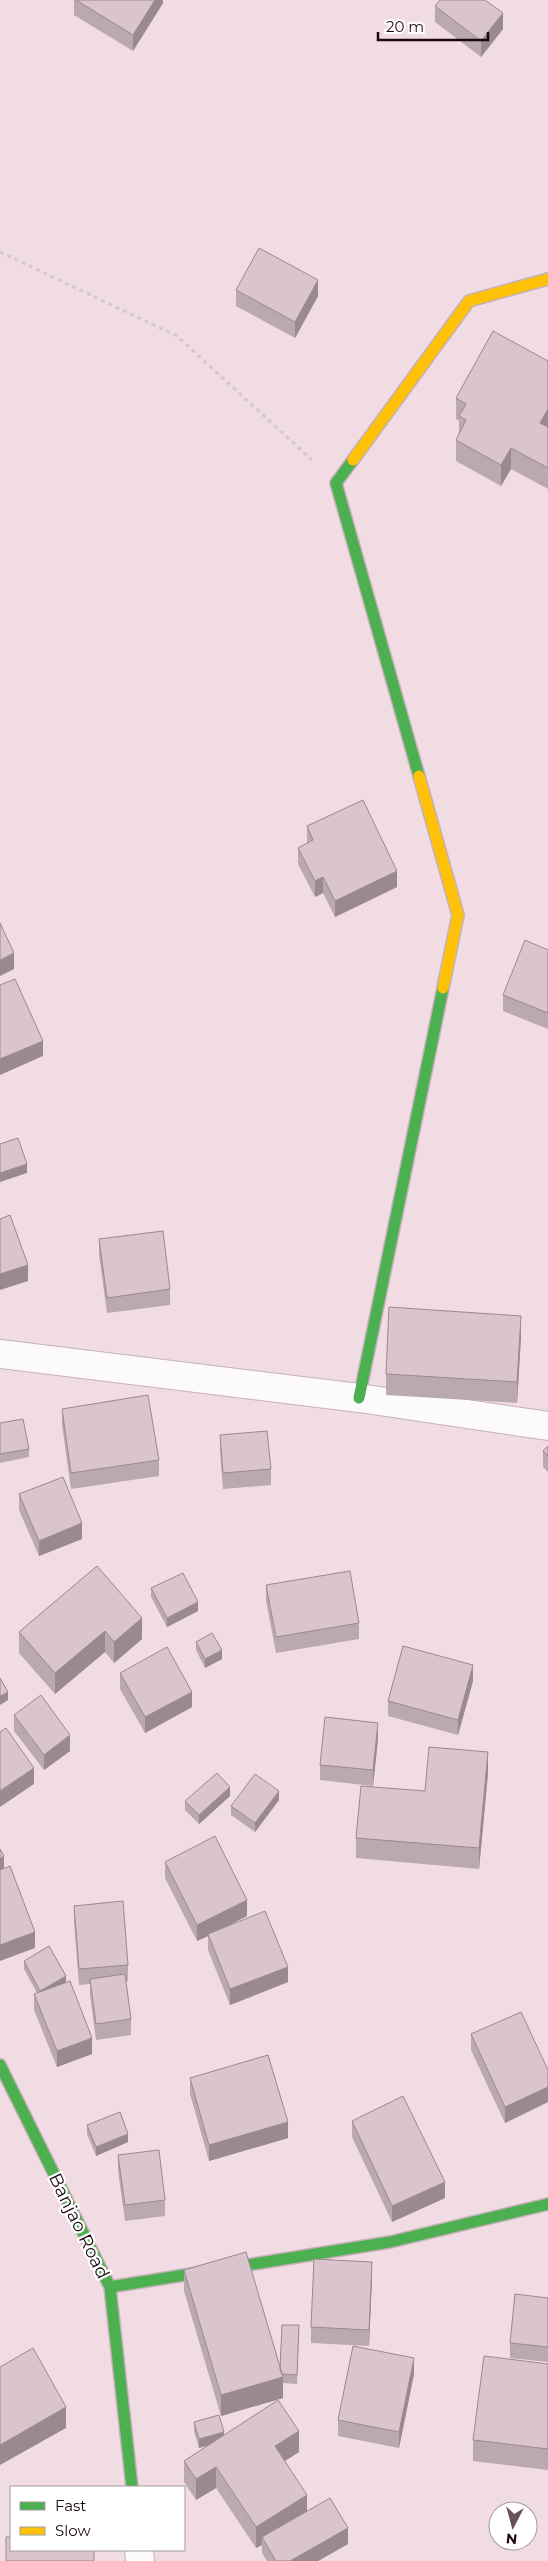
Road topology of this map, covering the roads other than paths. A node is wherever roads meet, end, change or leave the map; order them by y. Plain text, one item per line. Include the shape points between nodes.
1 (548, 280) edge
2 (0, 1354) edge
3 (359, 1398) junction
4 (548, 1426) edge
5 (0, 2065) edge
6 (548, 2204) edge
7 (110, 2287) junction
8 (132, 2486) edge

1 - 3 street via 469,301 336,483 458,915
2 - 3 street
3 - 4 street
5 - 7 street, Banjao Road
6 - 7 street via 390,2242
7 - 8 street, Banjao Road

